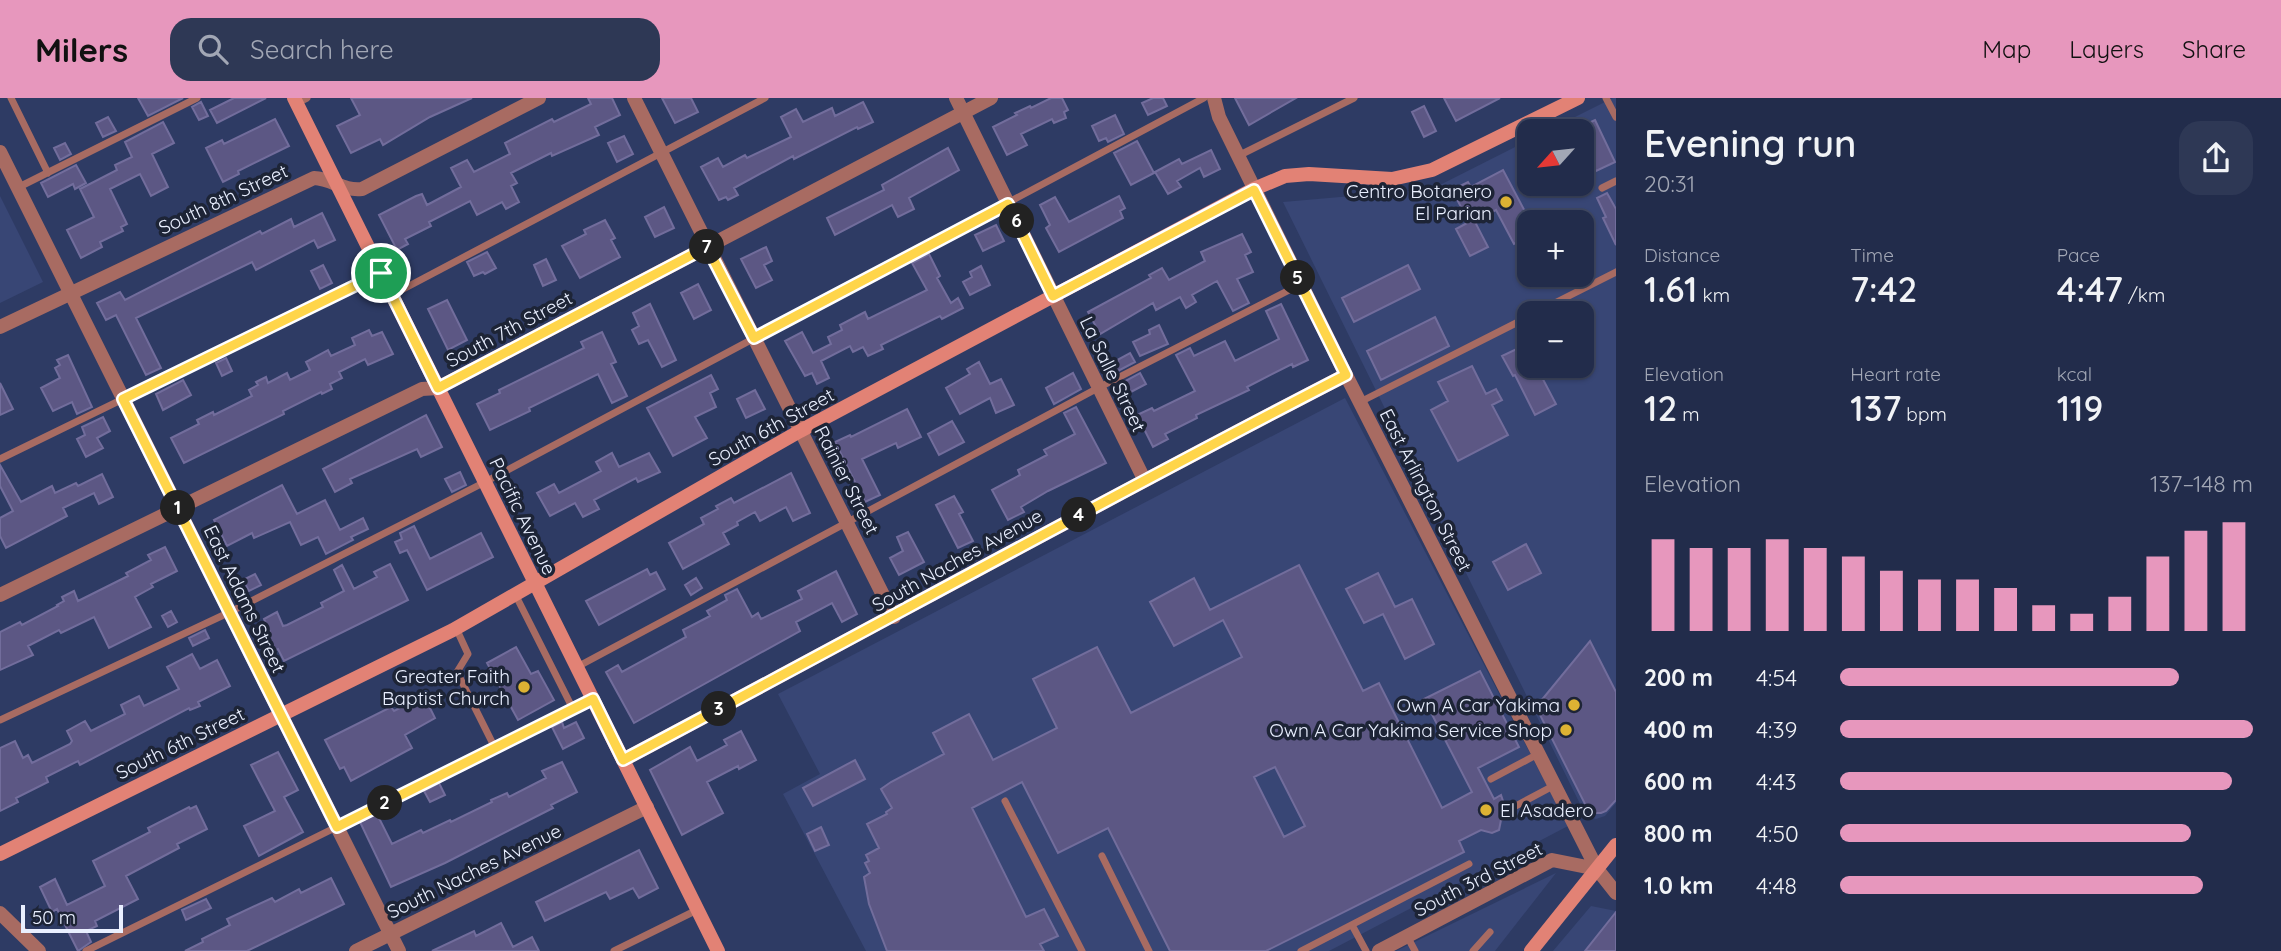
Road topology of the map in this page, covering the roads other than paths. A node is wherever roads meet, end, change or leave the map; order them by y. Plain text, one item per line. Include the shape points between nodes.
1 (11, 98) edge
2 (197, 98) edge
3 (539, 98) edge
4 (634, 98) edge
5 (765, 98) edge
6 (956, 98) edge
7 (991, 98) edge
8 (1205, 98) edge
9 (1214, 98) edge
10 (1354, 98) edge
11 (1578, 98) edge
12 (1606, 98) edge
13 (299, 100) edge
14 (964, 113) junction
15 (1615, 113) edge
16 (0, 152) edge
17 (661, 153) junction
18 (1238, 156) junction
19 (48, 173) junction
20 (1616, 181) edge
21 (337, 185) junction
22 (18, 188) junction
23 (1602, 188) dead end
24 (1254, 190) junction
25 (1008, 204) junction
26 (707, 247) junction
27 (1616, 272) edge
28 (381, 273) junction
29 (1301, 284) junction
30 (69, 294) junction
31 (392, 295) junction
32 (1053, 296) junction
33 (1559, 301) edge
34 (1517, 323) edge
35 (0, 327) edge
36 (754, 338) junction
37 (1346, 375) junction
38 (438, 388) junction
39 (1098, 388) junction
40 (123, 399) junction
41 (1360, 402) junction
42 (800, 431) junction
43 (0, 458) edge
44 (1144, 479) junction
45 (485, 482) junction
46 (177, 507) junction
47 (847, 523) junction
48 (535, 582) junction
49 (515, 594) junction
50 (0, 595) edge
51 (230, 612) junction
52 (894, 617) junction
53 (456, 628) junction
54 (577, 667) junction
55 (593, 699) junction
56 (573, 709) junction
57 (281, 715) junction
58 (0, 720) edge
59 (495, 748) junction
60 (1539, 754) junction
61 (623, 760) junction
62 (1491, 779) dead end
63 (1556, 785) junction
64 (1005, 801) dead end
65 (647, 807) junction
66 (1512, 808) dead end
67 (337, 827) junction
68 (1616, 845) edge
69 (0, 854) edge
70 (1102, 856) dead end
71 (1469, 864) dead end
72 (1597, 869) junction
73 (1616, 892) edge
74 (698, 910) junction
75 (0, 913) edge
76 (1352, 925) junction
77 (1490, 932) dead end
78 (391, 933) junction
79 (1408, 936) junction
80 (39, 951) edge
81 (86, 951) edge
82 (356, 951) edge
83 (399, 951) edge
84 (614, 951) edge
85 (718, 951) edge
86 (1082, 951) edge
87 (1149, 951) edge
88 (1301, 951) edge
89 (1366, 951) edge
90 (1379, 951) edge
91 (1415, 951) edge
92 (1473, 951) edge
93 (1531, 951) edge

1 - 19 lane
2 - 19 lane
3 - 21 street, South 8th Street via 362,189
4 - 17 street, Rainier Street
5 - 17 lane
6 - 14 street, La Salle Street
7 - 14 street, South 7th Street
8 - 25 lane
9 - 18 street, East Arlington Street
10 - 18 lane
11 - 24 street, South 6th Street via 1413,176 1285,176
12 - 15 lane
13 - 21 street, Pacific Avenue
14 - 25 street, La Salle Street
14 - 26 street, South 7th Street
16 - 22 street, East Adams Street
17 - 26 street, Rainier Street
17 - 31 lane
18 - 24 street, East Arlington Street
19 - 22 lane
20 - 23 lane
21 - 28 street, Pacific Avenue
21 - 30 street, South 8th Street via 314,178
22 - 30 street, East Adams Street
24 - 29 street, East Arlington Street
24 - 32 street, South 6th Street
25 - 32 street, La Salle Street
25 - 36 lane
26 - 36 street, Rainier Street
26 - 38 street, South 7th Street
27 - 33 lane
28 - 31 street, Pacific Avenue
28 - 40 lane
29 - 37 street, East Arlington Street
29 - 39 lane
30 - 35 street, South 8th Street
30 - 40 street, East Adams Street
31 - 38 street, Pacific Avenue
32 - 39 street, La Salle Street
32 - 42 street, South 6th Street
34 - 41 lane
36 - 42 street, Rainier Street
36 - 45 lane
37 - 41 street, East Arlington Street
37 - 44 street, South Naches Avenue
38 - 45 street, Pacific Avenue
38 - 46 street, South 7th Street via 422,389
39 - 44 street, La Salle Street
39 - 47 lane
40 - 43 lane
40 - 46 street, East Adams Street
41 - 60 street, East Arlington Street
42 - 47 street, Rainier Street
42 - 48 street, South 6th Street
44 - 52 street, South Naches Avenue
45 - 48 street, Pacific Avenue
45 - 51 lane
46 - 50 street, South 7th Street
46 - 51 street, East Adams Street
47 - 52 street, Rainier Street
47 - 54 lane
48 - 49 street, South 6th Street
48 - 54 street, Pacific Avenue
49 - 53 street, South 6th Street
49 - 56 lane
51 - 57 street, East Adams Street
51 - 58 lane
52 - 61 street, South Naches Avenue
53 - 57 street, South 6th Street
53 - 59 lane via 468,654 457,672
54 - 55 street, Pacific Avenue
55 - 56 lane
55 - 61 street, Pacific Avenue
56 - 59 lane
57 - 67 street, East Adams Street
57 - 69 street, South 6th Street
59 - 67 lane
60 - 62 lane
60 - 63 street, East Arlington Street
61 - 65 street, Pacific Avenue
63 - 66 lane
63 - 72 street, East Arlington Street
64 - 86 lane
65 - 74 street, Pacific Avenue
65 - 78 street, South Naches Avenue
67 - 78 street, East Adams Street
67 - 81 lane
68 - 72 street
70 - 87 lane
71 - 76 lane
72 - 73 street, East Arlington Street
72 - 79 street, South 3rd Street via 1552,860
72 - 93 street
74 - 84 lane
74 - 85 street, Pacific Avenue
75 - 80 street
76 - 88 lane
76 - 89 lane
77 - 92 lane
78 - 82 street, South Naches Avenue
78 - 83 street, East Adams Street
79 - 90 street, South 3rd Street
79 - 91 lane

